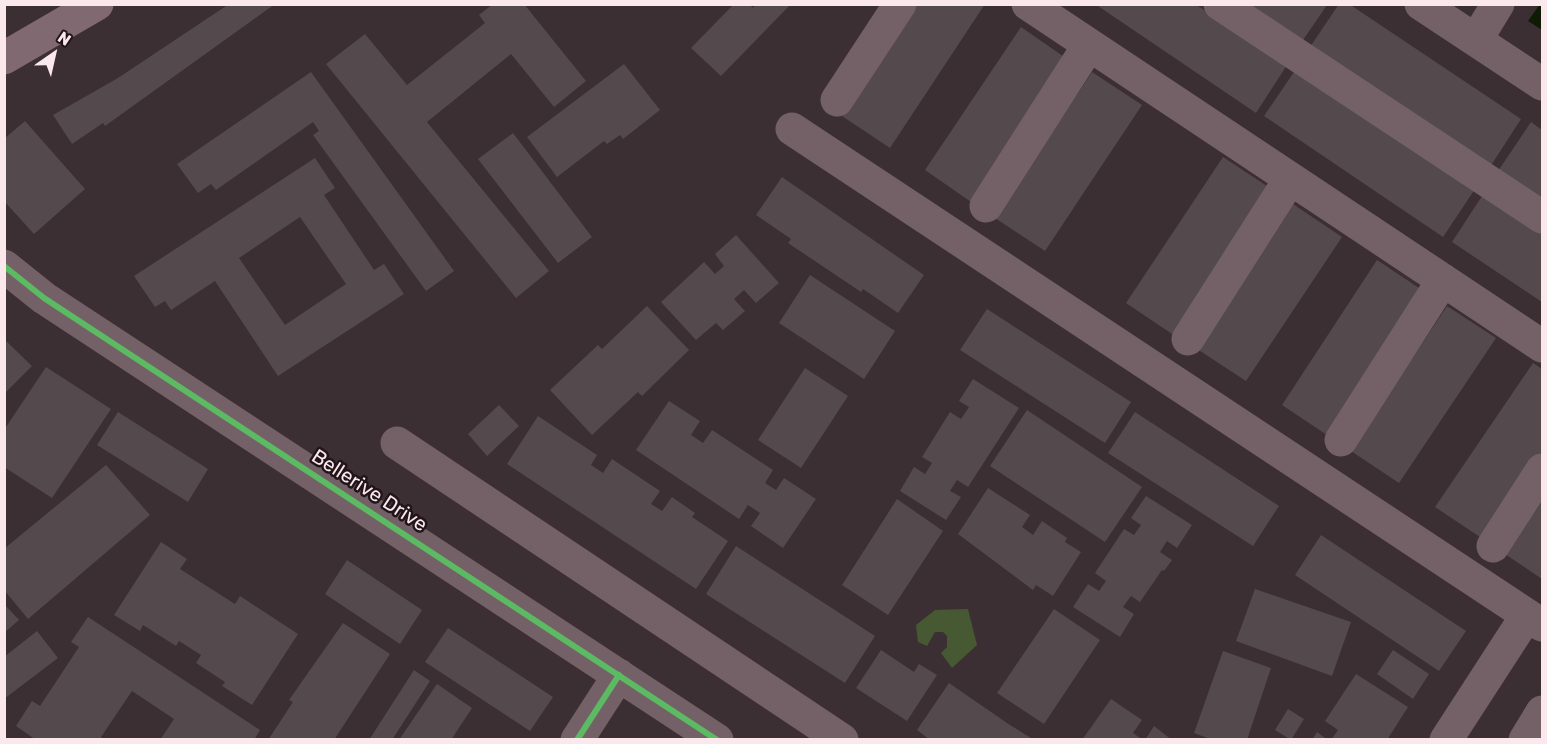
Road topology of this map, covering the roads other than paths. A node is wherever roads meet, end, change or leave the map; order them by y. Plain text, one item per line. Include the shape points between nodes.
1 (97, 4) edge
2 (900, 4) edge
3 (1220, 4) edge
4 (1421, 4) edge
5 (1498, 4) edge
6 (1046, 9) edge
7 (1476, 40) junction
8 (1089, 45) junction
9 (4, 58) edge
10 (1542, 84) edge
11 (837, 100) dead end
12 (792, 129) dead end
13 (1290, 179) junction
14 (986, 206) dead end
15 (1542, 217) edge
16 (4, 267) edge
17 (1443, 280) junction
18 (1188, 339) dead end
19 (1542, 346) edge
20 (1341, 440) dead end
21 (397, 443) dead end
22 (1542, 470) edge
23 (1493, 546) dead end
24 (1535, 620) edge
25 (619, 675) junction
26 (1542, 712) edge
27 (833, 737) edge
28 (577, 740) edge
29 (717, 740) edge
30 (1446, 740) edge
31 (1525, 740) edge

1 - 9 main road
2 - 11 street
3 - 15 street
4 - 7 street
5 - 7 street
6 - 8 street
7 - 10 street
8 - 13 street
8 - 14 street
12 - 24 street
13 - 17 street
13 - 18 street
16 - 25 street, Bellerive Drive via 54,305
17 - 19 street
17 - 20 street
21 - 27 street
22 - 23 street
24 - 30 street
25 - 28 street
25 - 29 street, Bellerive Drive
26 - 31 street

